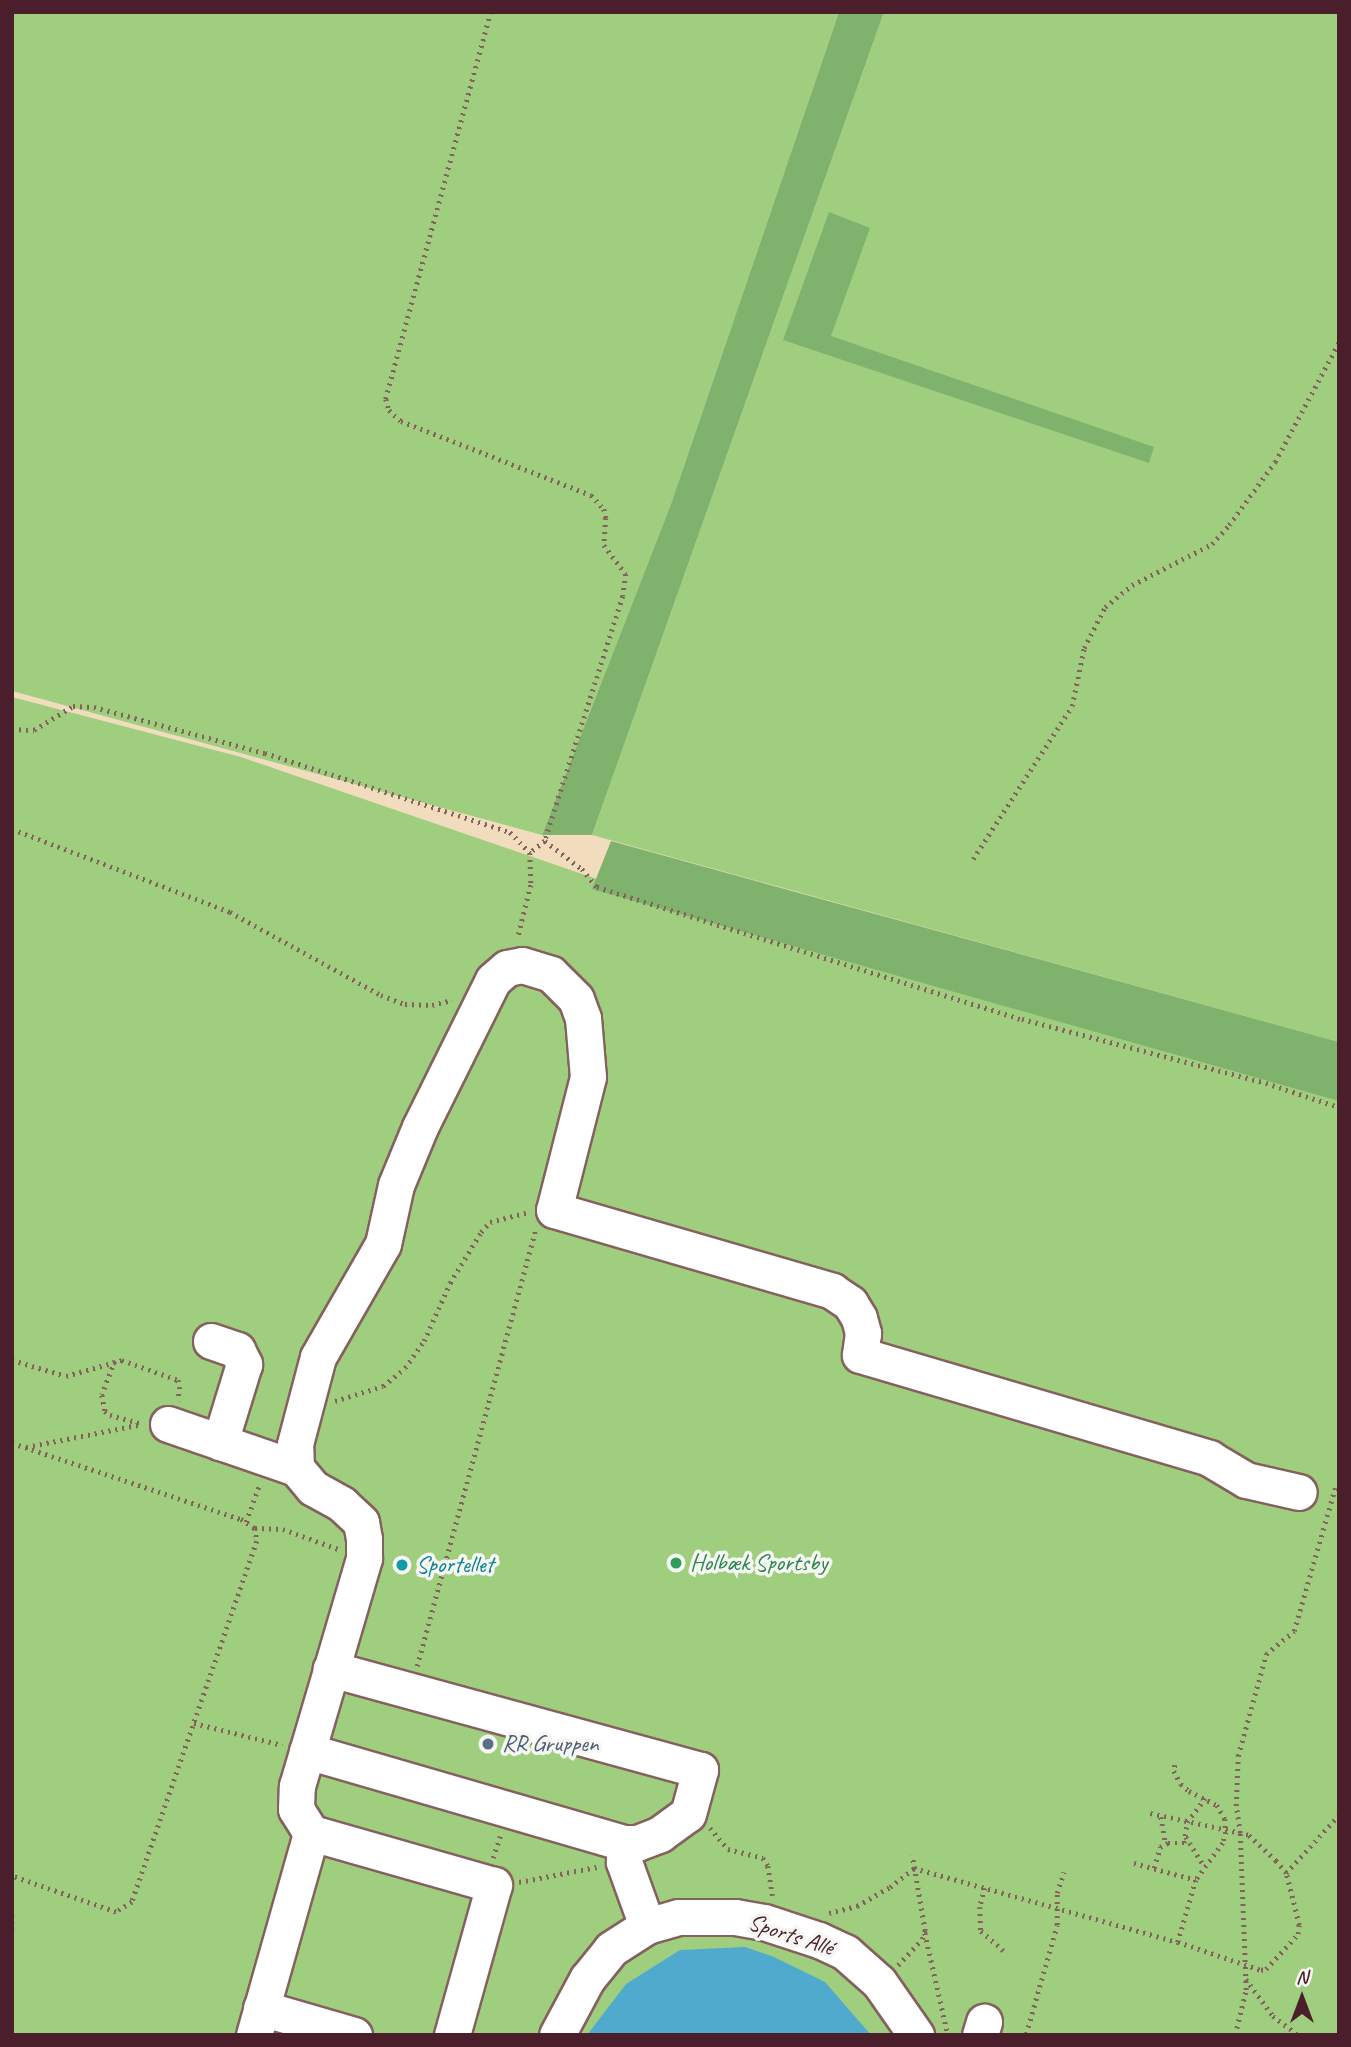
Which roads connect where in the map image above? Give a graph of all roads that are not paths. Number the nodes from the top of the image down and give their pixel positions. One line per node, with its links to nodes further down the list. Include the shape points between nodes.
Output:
1 (211, 1341): 3 (street, via 237,1350 244,1364)
2 (154, 1424): 3 (street)
3 (219, 1442): 4 (street)
4 (282, 1464): 5 (street, via 295,1444 317,1357 383,1244 396,1185 415,1139 508,972 551,974 576,999 583,1018 588,1077 554,1210 832,1291 850,1303 859,1318 863,1333 860,1355 1209,1458 1246,1480); 6 (street, via 361,1522 364,1558)
5 (1299, 1492)
6 (331, 1669): 7 (street); 9 (street, via 700,1770 688,1814)
7 (307, 1751): 8 (street, via 295,1796 296,1809); 9 (street, via 508,1808)
8 (311, 1833): 11 (street); 13 (street, via 490,1883)
9 (624, 1852): 10 (street)
10 (647, 1926): 14 (street, Sports Allé, via 622,1940 598,1964); 15 (street, Sports Allé, via 679,1917 735,1917 818,1940 845,1952 879,1982)
11 (258, 2022): 12 (street)
12 (354, 2035)
13 (452, 2035)
14 (557, 2035)
15 (916, 2035)

